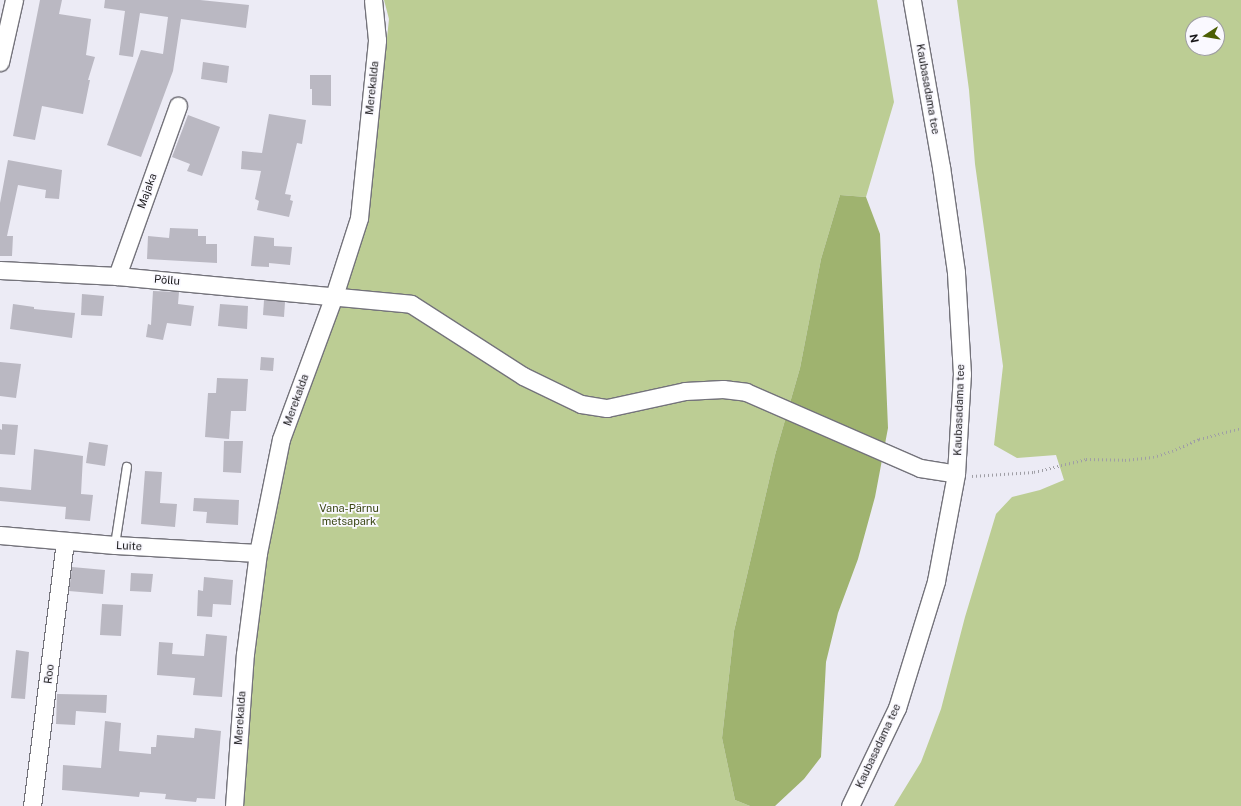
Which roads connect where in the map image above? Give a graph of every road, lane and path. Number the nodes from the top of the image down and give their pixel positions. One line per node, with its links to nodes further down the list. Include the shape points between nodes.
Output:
1 (14, 0): 4 (street)
2 (372, 0): 8 (street, Merekalda, via 377,40 359,218)
3 (912, 0): 11 (street, Kaubasadama tee, via 956,272 962,374)
4 (0, 62)
5 (178, 106): 7 (street, Majaka)
6 (0, 270): 7 (street, Põllu)
7 (117, 276): 8 (street, Põllu)
8 (334, 296): 11 (street, Põllu, via 411,304 523,376 581,404 607,408 685,391 723,389 746,392 920,468); 15 (street, Merekalda, via 281,440)
9 (1241, 428): 11 (path, via 1199,439 1153,456 1125,460 1086,459 1034,472 978,476)
10 (127, 467): 14 (lane)
11 (956, 474): 18 (street, Kaubasadama tee, via 936,581 897,708)
12 (0, 535): 13 (street, Luite)
13 (65, 542): 14 (street, Luite); 16 (street, Roo)
14 (115, 545): 15 (street, Luite)
15 (258, 553): 17 (street, Merekalda, via 245,654)
16 (32, 806)
17 (234, 806)
18 (850, 806)

